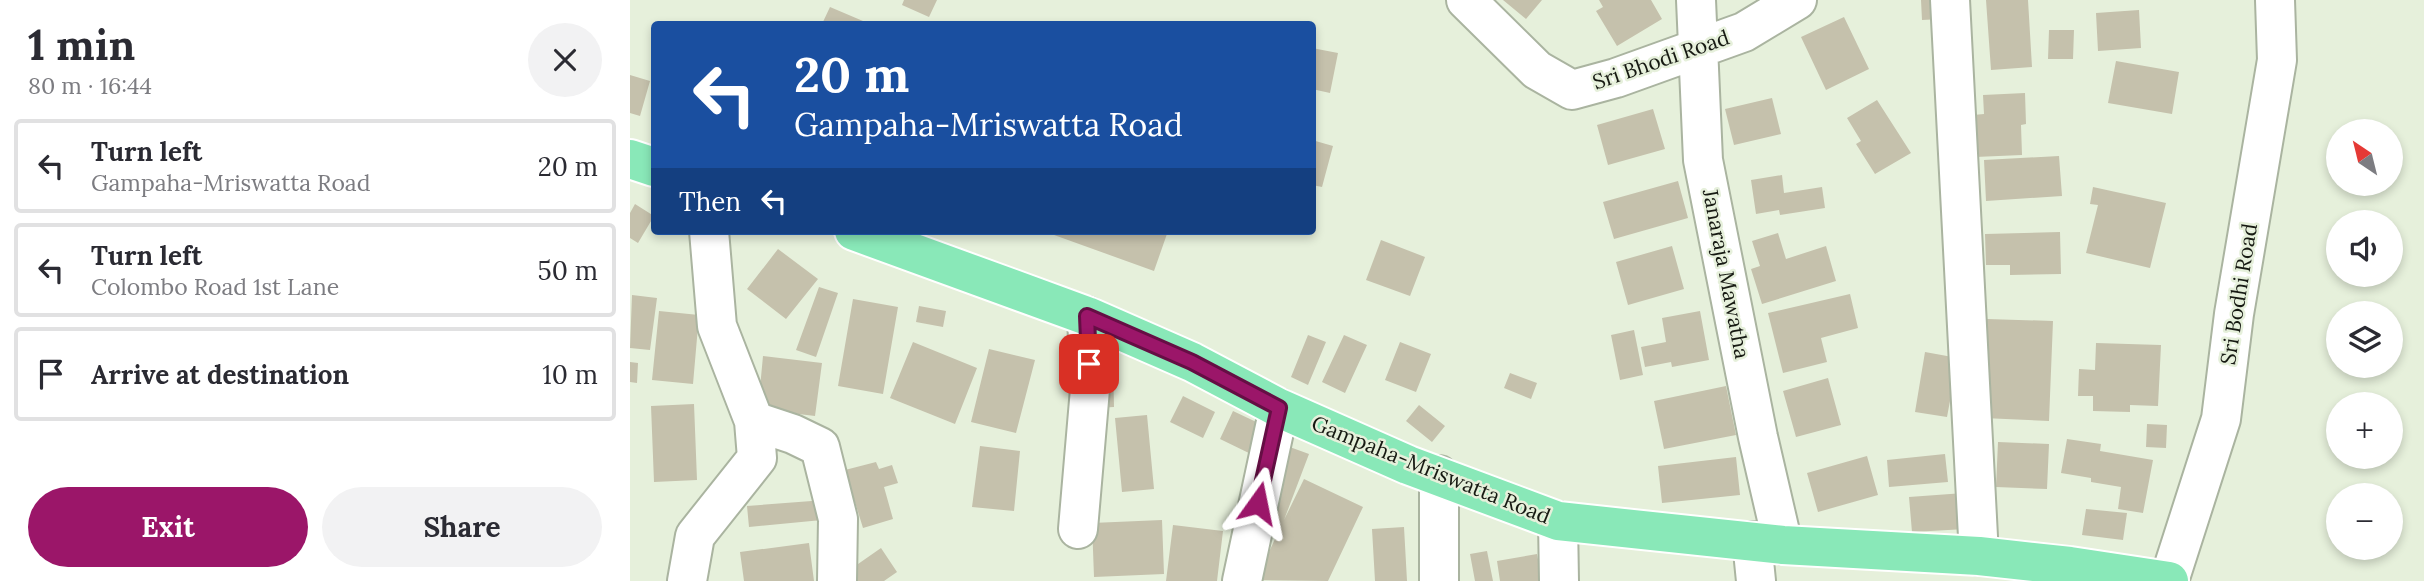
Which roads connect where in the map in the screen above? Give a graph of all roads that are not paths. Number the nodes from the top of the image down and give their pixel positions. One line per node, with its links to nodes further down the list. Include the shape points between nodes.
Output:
1 (1466, 0): 6 (street, Sri Bhodi Road, via 1537,70 1572,90)
2 (1696, 0): 6 (street, Janaraja Mawatha)
3 (1797, 0): 6 (street, Sri Bhodi Road, via 1744,32)
4 (1950, 0): 18 (street)
5 (2275, 0): 26 (street, Sri Bodhi Road, via 2277,60 2221,419)
6 (1697, 48): 17 (street, Janaraja Mawatha, via 1703,160 1758,437)
7 (630, 159): 8 (main road)
8 (651, 166)
9 (709, 235): 13 (street, via 717,326)
10 (865, 235): 11 (main road, Gampaha-Mriswatta Road)
11 (1087, 316): 12 (main road, Gampaha-Mriswatta Road, via 1192,362); 16 (street, via 1090,389)
12 (1279, 408): 14 (main road, Gampaha-Mriswatta Road); 22 (street)
13 (754, 421): 20 (street, via 757,458 695,536); 21 (street, via 820,447 838,519)
14 (1439, 475): 15 (main road, Gampaha-Mriswatta Road); 23 (street)
15 (1558, 521): 17 (main road, Gampaha-Mriswatta Road); 24 (street)
16 (1078, 529)
17 (1768, 543): 18 (main road, Gampaha-Mriswatta Road); 25 (street, Janaraja Mawatha)
18 (1979, 556): 19 (main road, Gampaha-Mriswatta Road)
19 (2069, 573): 26 (main road, Gampaha-Mriswatta Road)
20 (687, 581)
21 (837, 581)
22 (1242, 581)
23 (1439, 581)
24 (1559, 581)
25 (1756, 581)
26 (2169, 581)

